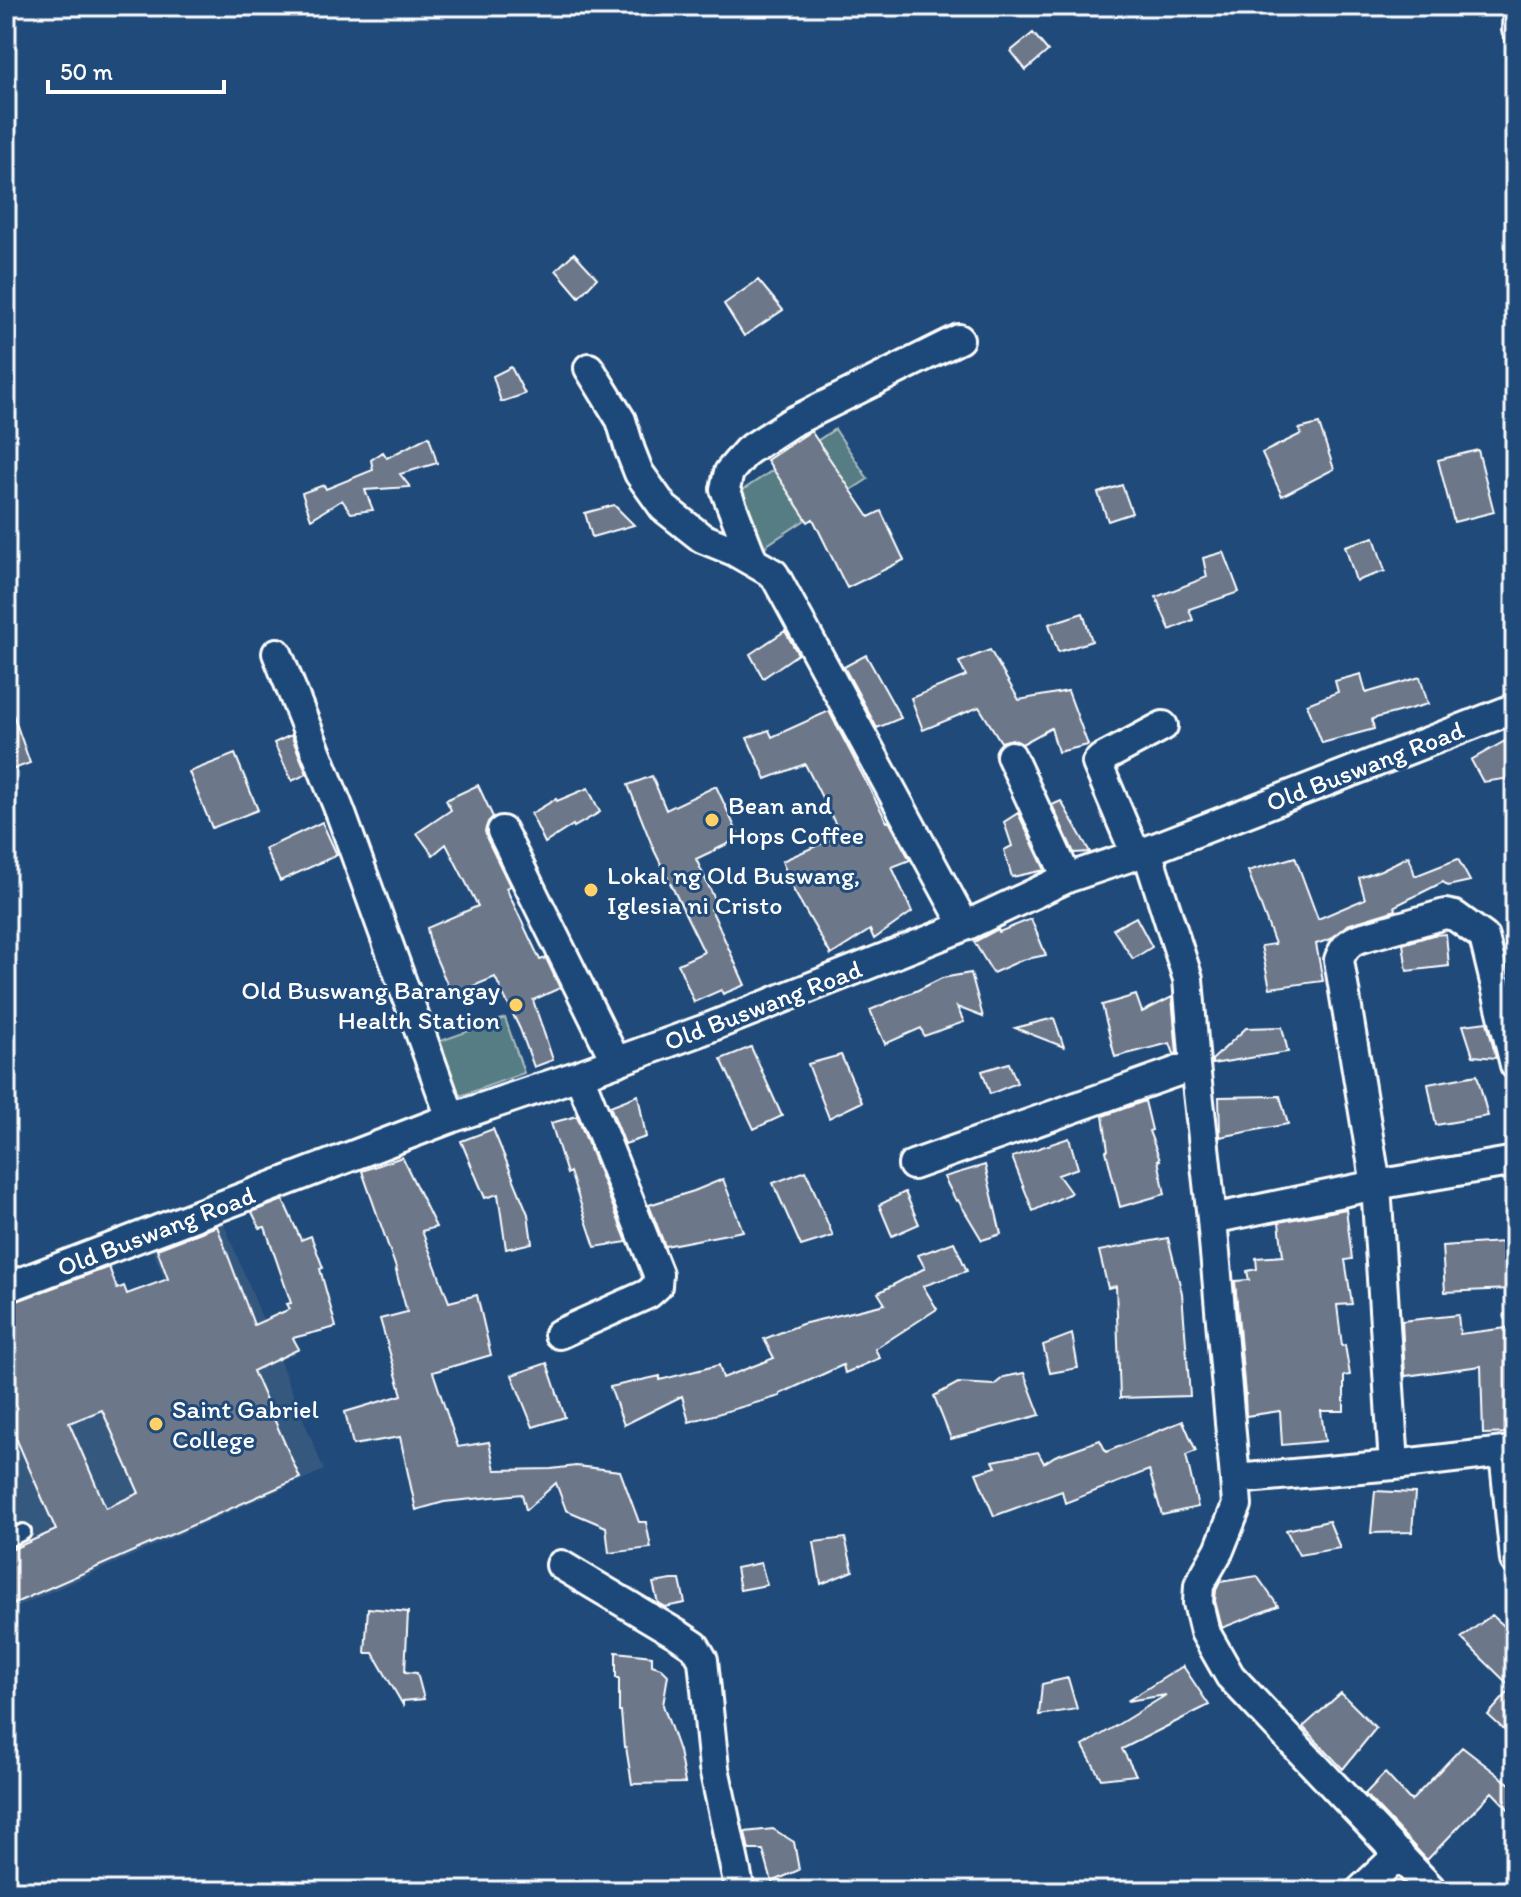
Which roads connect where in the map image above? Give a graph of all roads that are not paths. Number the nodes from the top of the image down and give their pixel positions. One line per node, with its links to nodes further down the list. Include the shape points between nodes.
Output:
1 (1511, 6): 2 (lane)
2 (1515, 42)
3 (959, 339): 5 (street, via 790,423 747,451 729,472 725,489)
4 (589, 368): 5 (street, via 621,420 639,473 664,508 702,538)
5 (753, 561): 13 (street, via 774,574)
6 (277, 653): 18 (street)
7 (1515, 708): 11 (street, Old Buswang Road)
8 (1163, 726): 11 (street, via 1097,763)
9 (1011, 756): 12 (street)
10 (502, 831): 15 (street)
11 (1142, 853): 12 (street, Old Buswang Road); 16 (street, via 1188,979)
12 (1067, 878): 13 (street, Old Buswang Road)
13 (965, 926): 15 (street, Old Buswang Road)
14 (1513, 1052): 21 (street, via 1484,937 1455,916 1445,914 1364,937 1343,949 1339,960)
15 (616, 1062): 17 (street, Old Buswang Road)
16 (1195, 1065): 20 (street); 22 (street)
17 (579, 1075): 18 (street, Old Buswang Road); 24 (street, via 658,1274 657,1286 648,1294)
18 (451, 1118): 23 (street, Old Buswang Road)
19 (1515, 1161): 21 (street)
20 (913, 1165)
21 (1376, 1185): 22 (street); 26 (street)
22 (1212, 1219): 27 (street)
23 (6, 1288)
24 (559, 1334)
25 (1509, 1452): 26 (street); 30 (street)
26 (1394, 1465): 27 (street)
27 (1235, 1479): 32 (street, via 1237,1505 1199,1585 1205,1632 1230,1676)
28 (23, 1532): 29 (lane)
29 (6, 1540)
30 (1515, 1560)
31 (561, 1565): 33 (street, via 695,1646 703,1660 714,1768)
32 (1399, 1854): 34 (street); 35 (street)
33 (740, 1891)
34 (1360, 1891)
35 (1433, 1891)

